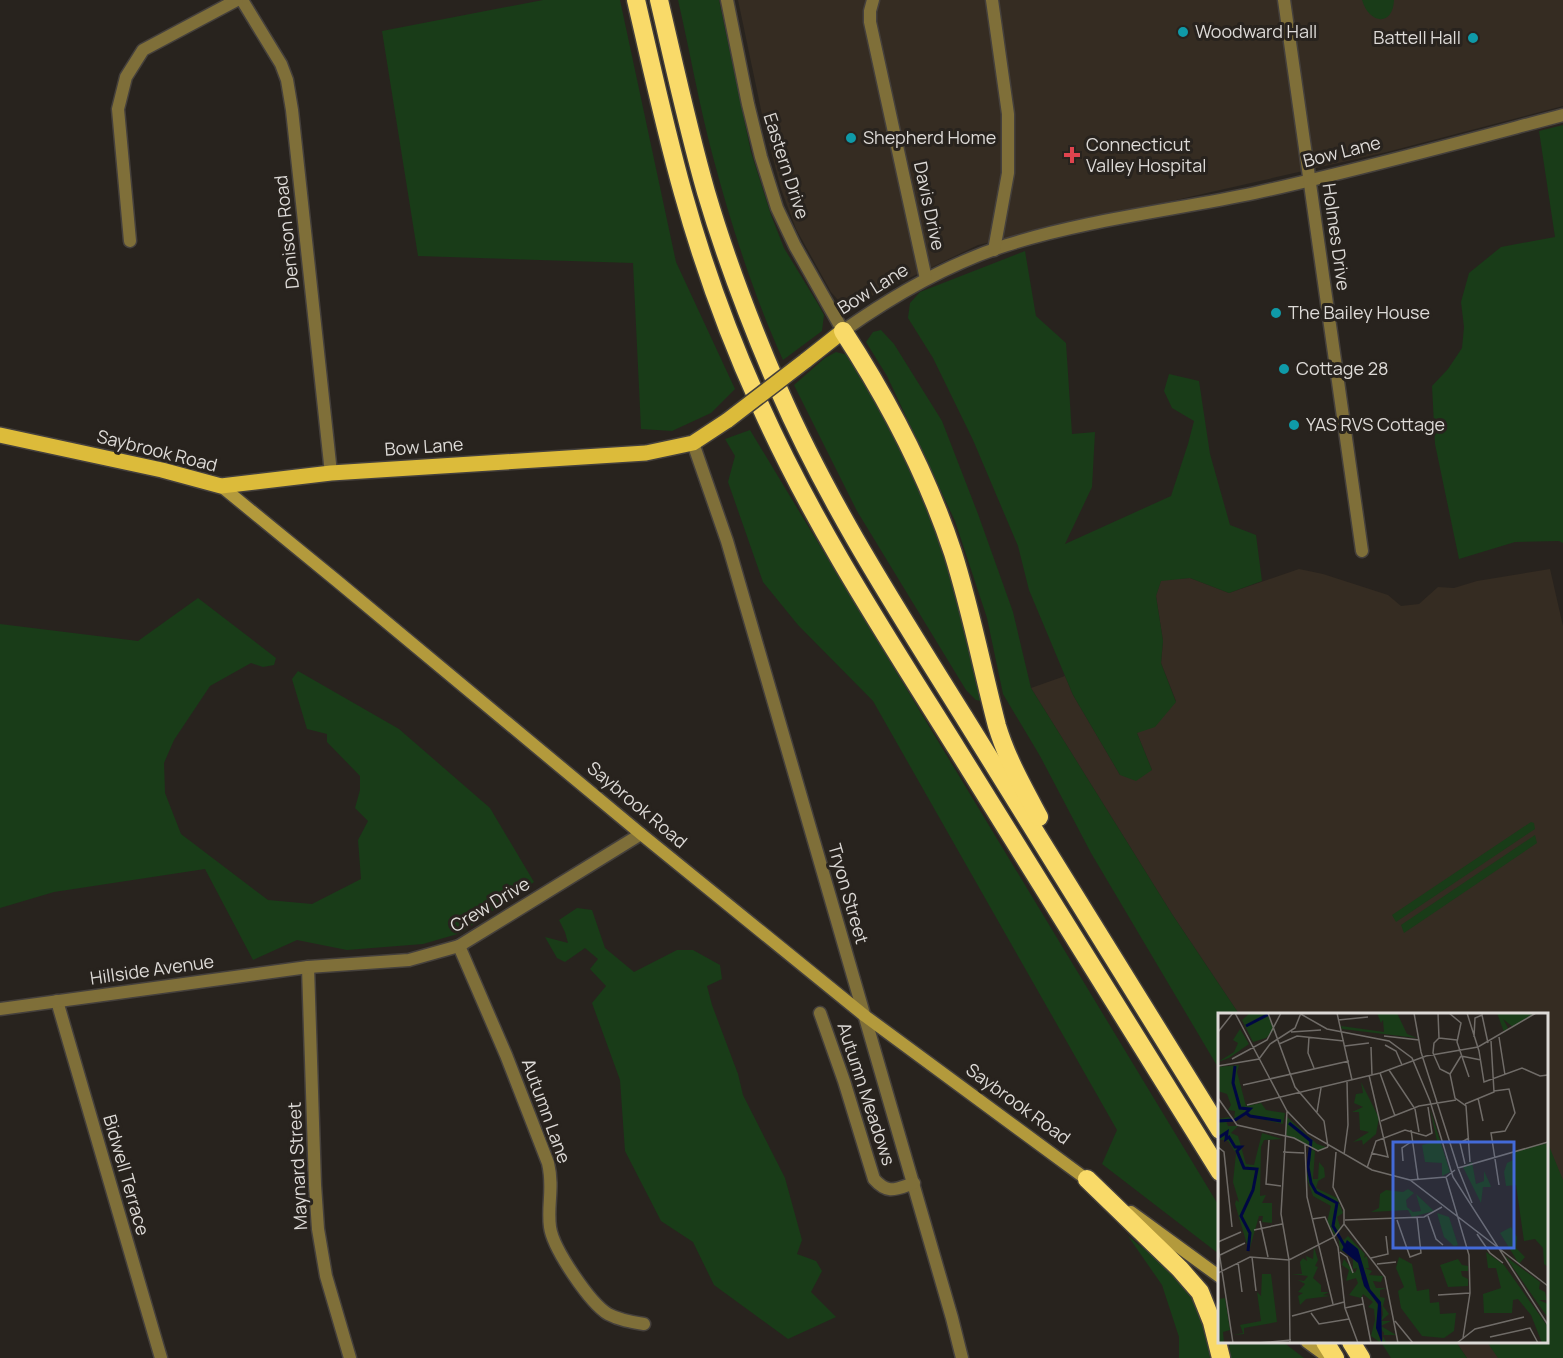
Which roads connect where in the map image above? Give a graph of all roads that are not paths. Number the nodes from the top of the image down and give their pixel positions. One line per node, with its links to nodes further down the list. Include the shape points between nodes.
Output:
1 (240, 0): 10 (street, via 143,50 126,77 118,109); 16 (street, Denison Road, via 276,55 287,80)
2 (636, 0): 28 (highway, via 669,143 700,250 737,352 781,450 862,597)
3 (659, 0): 22 (highway, via 722,242 759,344 803,442 882,584)
4 (728, 0): 13 (street, Eastern Drive, via 748,104 777,208)
5 (873, 0): 12 (street, Davis Drive, via 870,22)
6 (992, 0): 11 (street, via 1008,114 1008,172)
7 (1284, 0): 9 (street, Holmes Drive)
8 (1563, 115): 9 (street, Bow Lane)
9 (1310, 181): 11 (street, Bow Lane, via 1056,232); 18 (street, Holmes Drive)
10 (130, 241)
11 (994, 250): 12 (street, Bow Lane)
12 (926, 279): 13 (street, Bow Lane)
13 (843, 331): 15 (main road, Bow Lane, bridge); 22 (highway, via 904,436 942,524 969,608 1003,746)
14 (0, 435): 17 (main road, Saybrook Road)
15 (693, 443): 16 (main road, Bow Lane, via 646,453); 26 (street, Tryon Street, via 727,541)
16 (331, 473): 17 (main road, Bow Lane)
17 (221, 486): 19 (main road, Saybrook Road)
18 (1362, 551)
19 (641, 834): 20 (street, Crew Drive); 26 (main road, Saybrook Road)
20 (459, 946): 21 (street, Crew Drive, via 409,960); 32 (street, Autumn Lane, via 548,1163 554,1244 597,1306 618,1319)
21 (308, 968): 23 (street, Hillside Avenue); 37 (street, Maynard Street, via 318,1229 326,1276)
22 (1120, 970): 27 (highway)
23 (57, 1001): 24 (street, Hillside Avenue); 36 (street, Bidwell Terrace)
24 (0, 1009)
25 (820, 1013): 30 (street, Autumn Meadows, via 874,1179 888,1190)
26 (865, 1016): 29 (main road, Saybrook Road); 30 (street, Tryon Street)
27 (1218, 1127)
28 (1218, 1169)
29 (1087, 1179): 31 (main road, Saybrook Road); 39 (highway, via 1200,1293)
30 (914, 1184): 38 (street, Tryon Street)
31 (1218, 1276)
32 (644, 1324)
33 (1310, 1343): 40 (main road)
34 (1326, 1343): 41 (highway)
35 (1352, 1343): 42 (highway)
36 (161, 1358)
37 (350, 1358)
38 (962, 1358)
39 (1221, 1358)
40 (1329, 1358)
41 (1335, 1358)
42 (1361, 1358)

